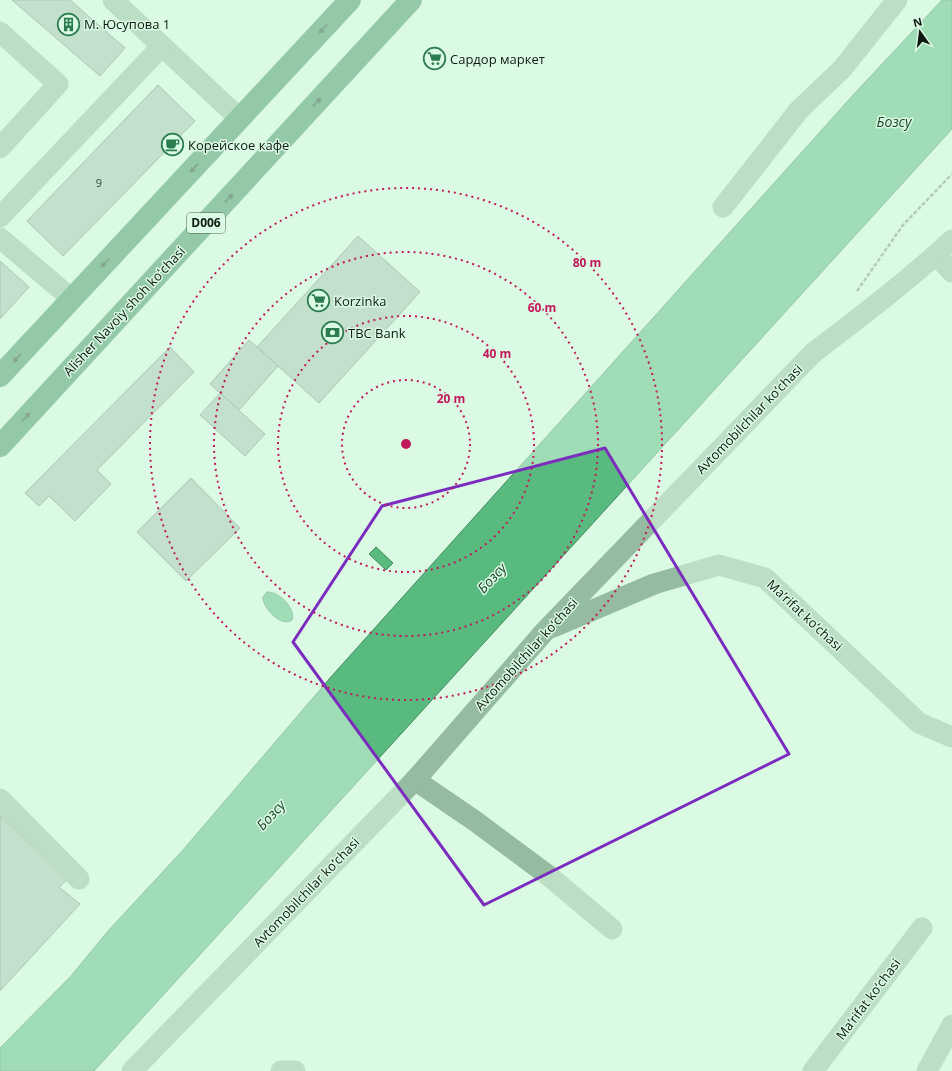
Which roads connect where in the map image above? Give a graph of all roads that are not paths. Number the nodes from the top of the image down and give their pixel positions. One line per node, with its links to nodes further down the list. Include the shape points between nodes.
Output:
1 (113, 0): 6 (street)
2 (350, 0): 7 (main road, one-way to 7)
3 (411, 0): 17 (main road, Alisher Navoiy shoh koʻchasi / D006, one-way to 3)
4 (897, 0): 9 (street, via 842,69 799,110)
5 (0, 32): 8 (street, via 58,84)
6 (162, 46): 7 (street); 10 (street)
7 (240, 119): 15 (main road, one-way to 15)
8 (0, 148)
9 (722, 207)
10 (0, 217)
11 (0, 238): 15 (street)
12 (952, 240): 13 (street, Avtomobilchilar ko‘chasi)
13 (936, 255): 14 (street); 18 (street, Avtomobilchilar ko‘chasi, via 813,353)
14 (952, 272)
15 (72, 299): 16 (main road, one-way to 16)
16 (0, 376)
17 (0, 446)
18 (545, 631): 19 (street, Maʼrifat ko‘chasi, via 654,584 719,565 765,578 919,723); 20 (street, Avtomobilchilar ko‘chasi)
19 (952, 737)
20 (414, 780): 24 (street, via 549,876); 26 (street, Avtomobilchilar ko‘chasi)
21 (0, 799): 22 (street)
22 (79, 879)
23 (922, 928): 29 (street, Maʼrifat ko‘chasi)
24 (612, 929)
25 (952, 1025): 30 (street)
26 (132, 1071)
27 (281, 1071): 28 (street)
28 (296, 1071)
29 (813, 1071)
30 (927, 1071)

